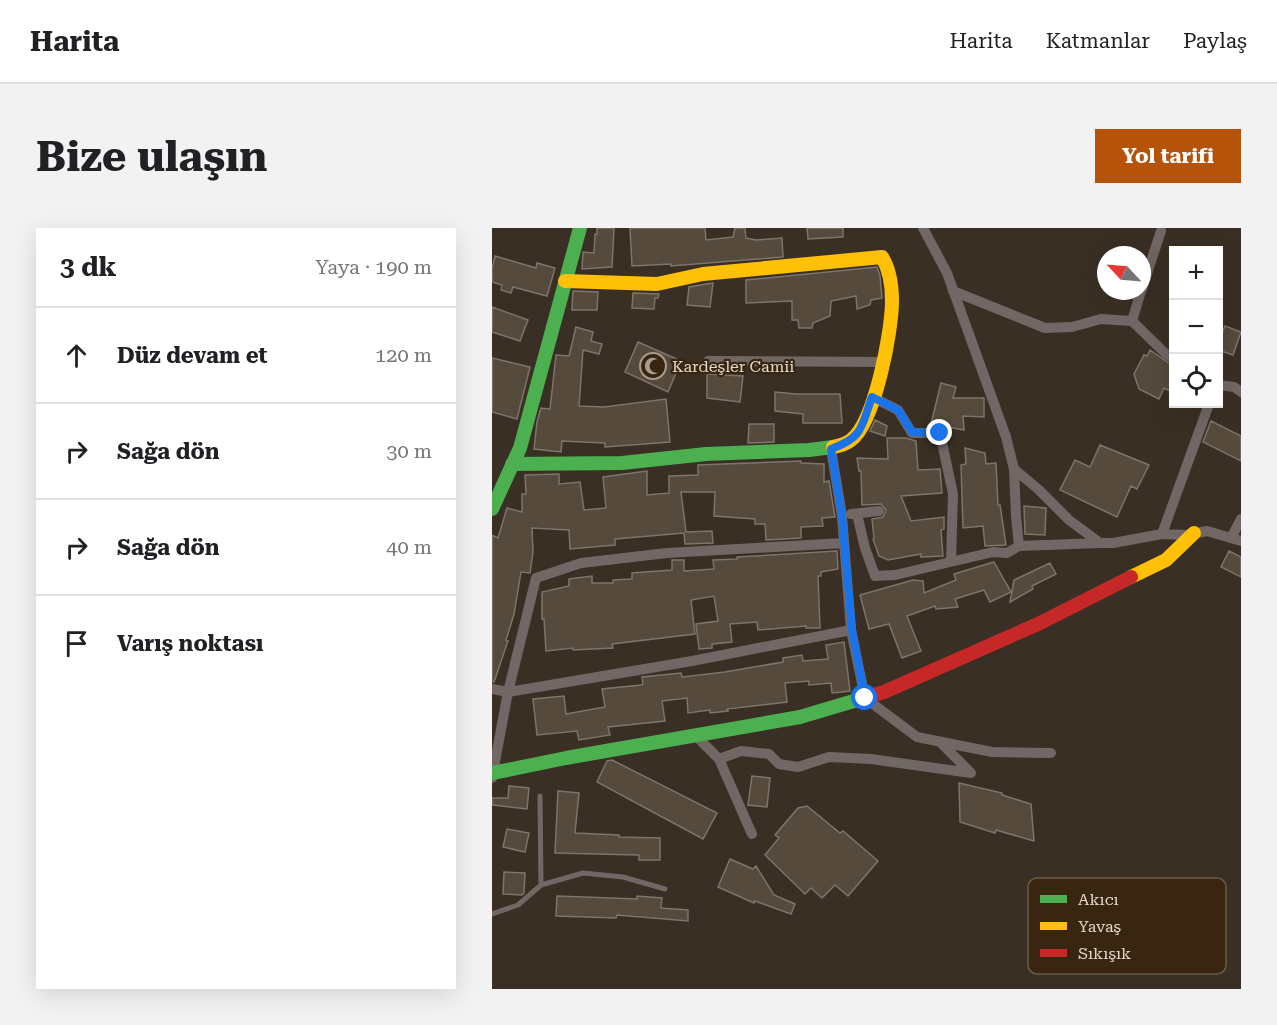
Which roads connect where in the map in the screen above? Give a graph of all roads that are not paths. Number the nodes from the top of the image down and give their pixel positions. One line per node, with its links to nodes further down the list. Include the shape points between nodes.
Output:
1 (580, 228): 5 (street)
2 (923, 228): 6 (street)
3 (1161, 231): 4 (street)
4 (1151, 262)
5 (565, 281): 11 (street, via 657,284 703,274 882,257 887,262 894,300); 17 (street, via 520,448)
6 (953, 291): 8 (street, via 1045,328 1072,327 1101,319); 18 (street)
7 (1139, 300): 8 (street)
8 (1132, 321): 9 (street)
9 (1169, 356)
10 (708, 361): 11 (street)
11 (883, 362): 14 (street)
12 (1223, 386): 13 (street)
13 (1241, 392)
14 (872, 397): 16 (street, via 860,430 849,442); 30 (street, via 898,410 912,432 940,433 953,494)
15 (1208, 408): 25 (street)
16 (831, 449): 17 (street, via 721,452 608,464); 22 (street)
17 (512, 464): 19 (street)
18 (1014, 469): 28 (street); 29 (street)
19 (492, 509)
20 (879, 510): 21 (street)
21 (857, 514): 22 (street); 30 (street, via 875,576)
22 (842, 516): 27 (street)
23 (1241, 519): 26 (street)
24 (1194, 533): 25 (street); 26 (street, via 1207,531); 34 (street, via 1166,560 1038,624)
25 (1162, 534): 28 (street)
26 (1236, 539)
27 (844, 543): 31 (street); 33 (street, via 581,563 536,578)
28 (1100, 543): 29 (street)
29 (1019, 546): 30 (street, via 1007,553)
30 (951, 561)
31 (852, 630): 33 (street); 34 (street)
32 (492, 689): 33 (street)
33 (508, 692): 39 (street)
34 (865, 698): 35 (street, via 800,717); 36 (street, via 917,737)
35 (695, 735): 38 (street); 39 (street)
36 (939, 741): 37 (street, via 992,752); 38 (street, via 971,773 829,757 798,767 779,764 769,754 741,751)
37 (1051, 753)
38 (719, 759): 41 (street)
39 (493, 776)
40 (540, 796): 42 (lane)
41 (752, 834)
42 (540, 885): 43 (lane, via 583,873 623,877); 44 (lane, via 518,905)
43 (664, 889)
44 (492, 914)

